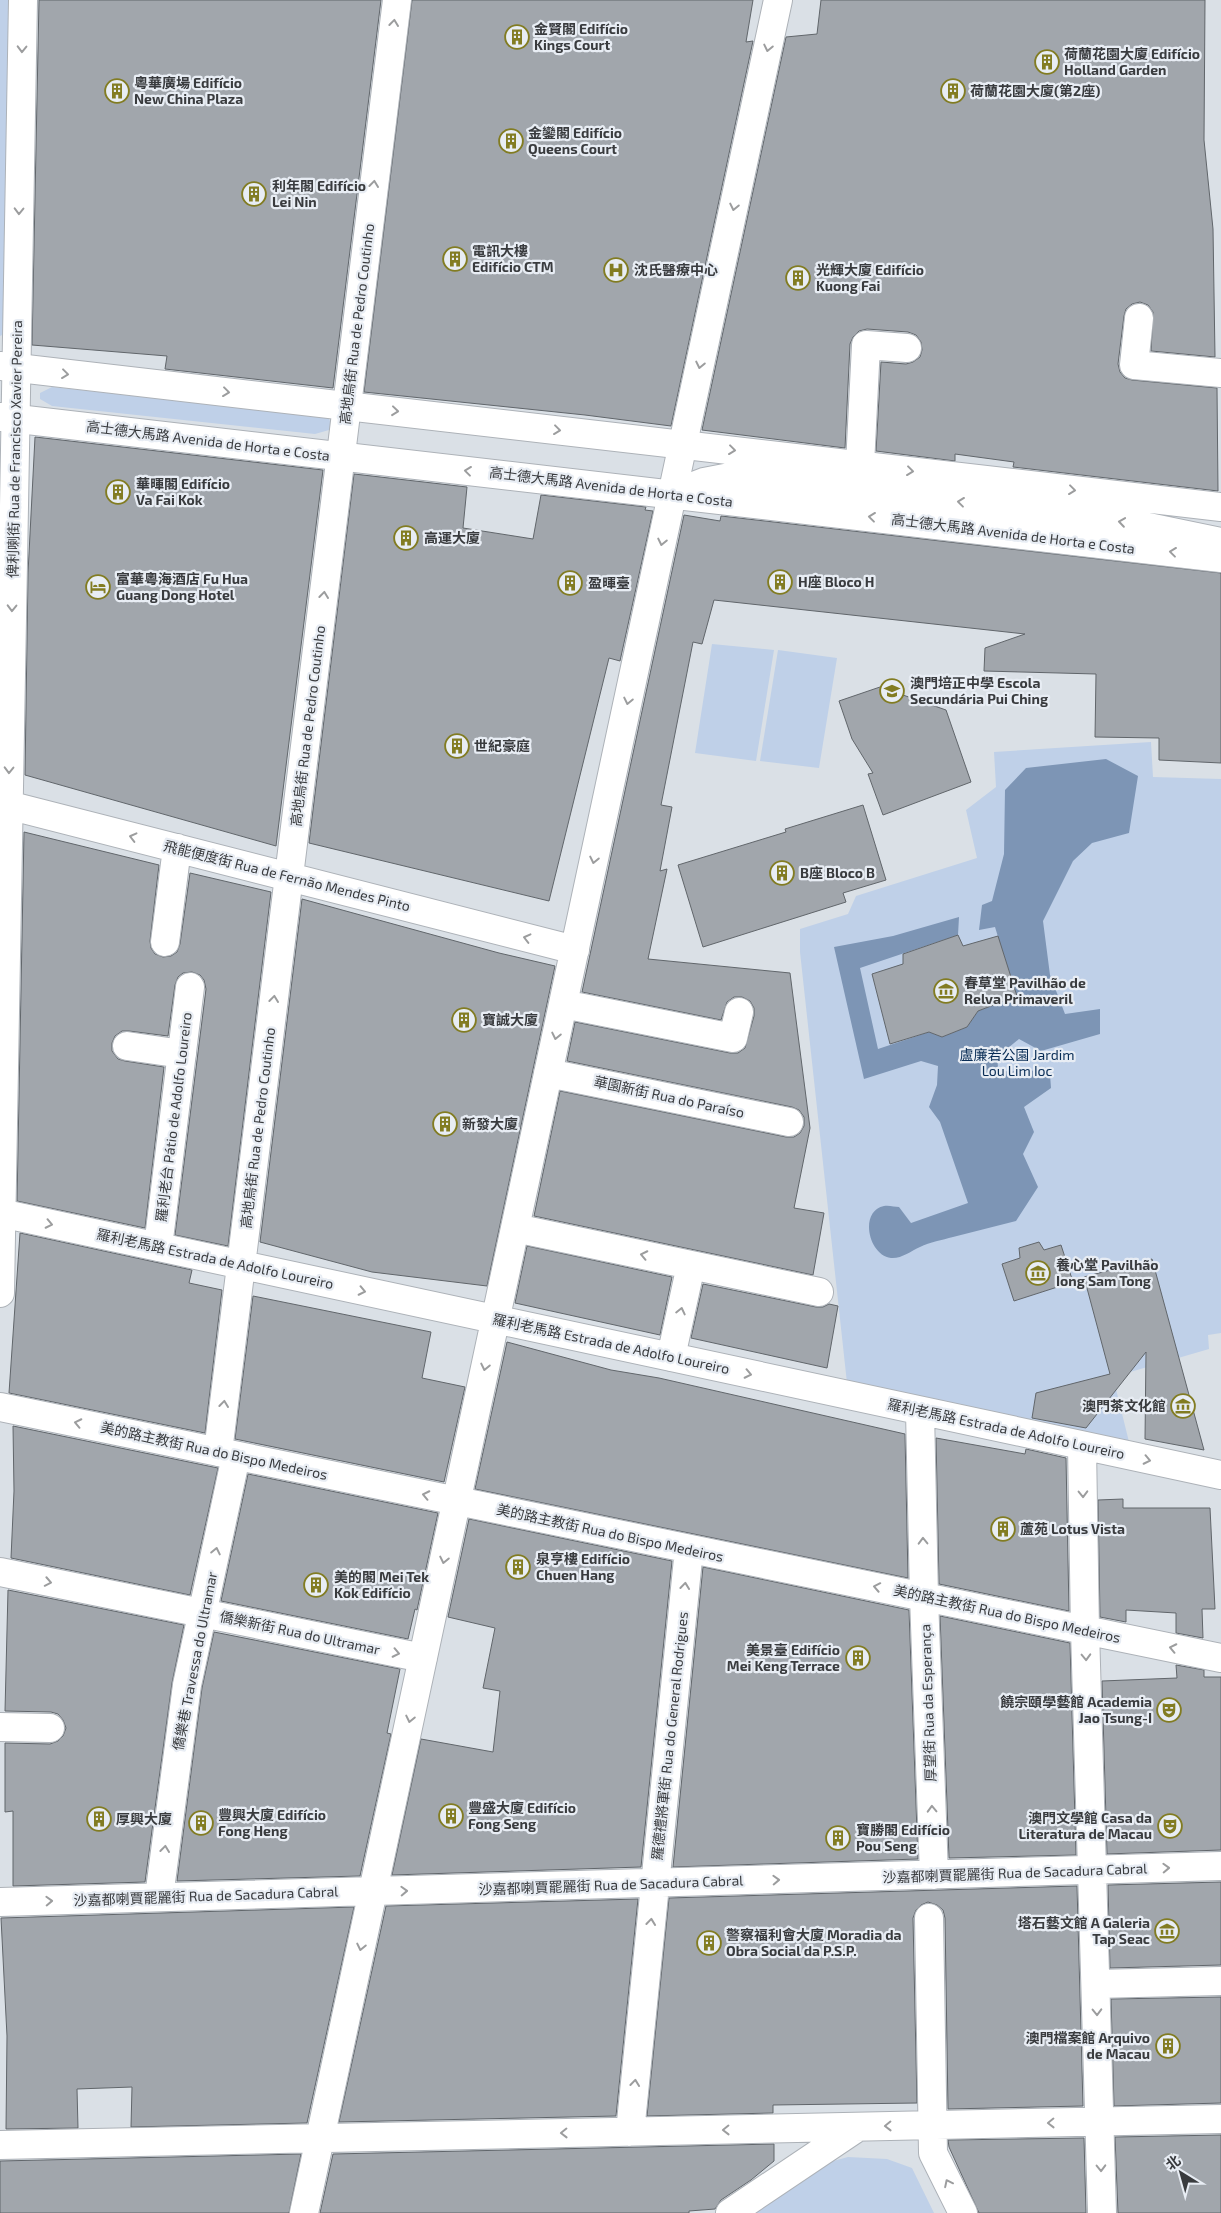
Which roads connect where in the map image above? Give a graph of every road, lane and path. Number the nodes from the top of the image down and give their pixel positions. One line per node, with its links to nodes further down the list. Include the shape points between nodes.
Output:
1 (23, 0): 6 (street, 俾利喇街 Rua de Francisco Xavier Pereira, one-way to 6)
2 (397, 0): 8 (street, 高地烏街 Rua de Pedro Coutinho, one-way to 2)
3 (778, 0): 10 (street, one-way to 10)
4 (1140, 318): 7 (street, via 1134,365)
5 (907, 348): 12 (street, via 866,345)
6 (8, 367): 8 (street, one-way to 8); 9 (street, 俾利喇街 Rua de Francisco Xavier Pereira)
7 (1221, 373)
8 (347, 406): 10 (street, one-way to 10); 11 (street, 高地烏街 Rua de Pedro Coutinho)
9 (8, 418): 11 (street, 高士德大馬路 Avenida de Horta e Costa); 17 (street, 俾利喇街 Rua de Francisco Xavier Pereira, one-way to 17)
10 (683, 444): 12 (street, one-way to 12); 13 (street)
11 (341, 456): 13 (street, 高士德大馬路 Avenida de Horta e Costa, one-way to 11); 19 (street, 高地烏街 Rua de Pedro Coutinho, one-way to 11)
12 (860, 465): 14 (street, one-way to 14)
13 (672, 495): 15 (street, one-way to 13, via 1124,522 735,476 704,482); 16 (street, 高士德大馬路 Avenida de Horta e Costa, one-way to 13); 21 (street, one-way to 21)
14 (1221, 507)
15 (1221, 542)
16 (1221, 558)
17 (4, 804): 18 (street, 飛能便度街 Rua de Fernão Mendes Pinto, one-way to 17); 29 (street, 俾利喇街 Rua de Francisco Xavier Pereira)
18 (177, 848): 19 (street, 飛能便度街 Rua de Fernão Mendes Pinto); 20 (street)
19 (289, 877): 21 (street, 飛能便度街 Rua de Fernão Mendes Pinto, one-way to 19); 33 (street, 高地烏街 Rua de Pedro Coutinho, one-way to 19)
20 (165, 942)
21 (575, 950): 23 (street)
22 (190, 987): 26 (street, 羅利老台 Pátio de Adolfo Loureiro)
23 (563, 1004): 24 (street, via 733,1038); 27 (street, one-way to 27)
24 (739, 1012)
25 (127, 1046): 26 (street)
26 (182, 1054): 31 (street, 羅利老台 Pátio de Adolfo Loureiro)
27 (548, 1073): 28 (street, 華園新街 Rua do Paraíso); 30 (street)
28 (789, 1122)
29 (1, 1214): 31 (street, 羅利老馬路 Estrada de Adolfo Loureiro, one-way to 31); 32 (street, 俾利喇街 Rua de Francisco Xavier Pereira)
30 (515, 1228): 34 (street, one-way to 30); 37 (street)
31 (158, 1247): 33 (street, 羅利老馬路 Estrada de Adolfo Loureiro)
32 (0, 1258): 36 (street, 俾利喇街 Rua de Francisco Xavier Pereira)
33 (241, 1265): 37 (street, 羅利老馬路 Estrada de Adolfo Loureiro, one-way to 37); 42 (street, 高地烏街 Rua de Pedro Coutinho, one-way to 33)
34 (691, 1265): 35 (street); 38 (street, one-way to 34)
35 (820, 1292)
36 (0, 1293)
37 (495, 1320): 38 (street, 羅利老馬路 Estrada de Adolfo Loureiro); 44 (street, one-way to 44)
38 (671, 1357): 40 (street, 羅利老馬路 Estrada de Adolfo Loureiro, one-way to 40)
39 (0, 1407): 42 (street, 美的路主教街 Rua do Bispo Medeiros, one-way to 39)
40 (920, 1410): 41 (street, 羅利老馬路 Estrada de Adolfo Loureiro); 47 (street, 厚望街 Rua da Esperança, one-way to 40)
41 (1082, 1446): 43 (street, 羅利老馬路 Estrada de Adolfo Loureiro, one-way to 43); 49 (street, one-way to 49)
42 (227, 1454): 44 (street, 美的路主教街 Rua do Bispo Medeiros, one-way to 42); 48 (street, 僑樂巷 Travessa do Ultramar, one-way to 42)
43 (1221, 1475)
44 (457, 1501): 45 (street, 美的路主教街 Rua do Bispo Medeiros); 50 (street, one-way to 50)
45 (689, 1549): 47 (street, 美的路主教街 Rua do Bispo Medeiros, one-way to 45); 57 (street, 羅德禮將軍街 Rua do General Rodrigues, one-way to 45)
46 (0, 1572): 48 (street, 僑樂新街 Rua do Ultramar, one-way to 48)
47 (924, 1596): 49 (street, 美的路主教街 Rua do Bispo Medeiros); 56 (street, 厚望街 Rua da Esperança, one-way to 47)
48 (203, 1613): 50 (street, 僑樂新街 Rua do Ultramar, one-way to 50); 59 (street, 僑樂巷 Travessa do Ultramar, one-way to 48, via 187,1685)
49 (1085, 1630): 51 (street, 美的路主教街 Rua do Bispo Medeiros, one-way to 49); 55 (street, one-way to 55)
50 (423, 1658): 58 (street, one-way to 58)
51 (1221, 1658)
52 (0, 1727): 53 (street)
53 (50, 1728)
54 (1221, 1866): 55 (street, 沙嘉都喇賈罷麗街 Rua de Sacadura Cabral, one-way to 54)
55 (1093, 1870): 56 (street, 沙嘉都喇賈罷麗街 Rua de Sacadura Cabral); 63 (street)
56 (934, 1875): 57 (street, 沙嘉都喇賈罷麗街 Rua de Sacadura Cabral, one-way to 56)
57 (655, 1883): 58 (street, 沙嘉都喇賈罷麗街 Rua de Sacadura Cabral, one-way to 57); 68 (street, 羅德禮將軍街 Rua do General Rodrigues, one-way to 57)
58 (373, 1892): 59 (street, 沙嘉都喇賈罷麗街 Rua de Sacadura Cabral); 69 (street, one-way to 69)
59 (159, 1897): 60 (street, 沙嘉都喇賈罷麗街 Rua de Sacadura Cabral, one-way to 59)
60 (0, 1902)
61 (929, 1918): 66 (street)
62 (1221, 1981): 63 (street)
63 (1096, 1984): 65 (street, one-way to 65)
64 (1221, 2119): 65 (street)
65 (1100, 2122): 66 (street, one-way to 66); 74 (street, one-way to 74)
66 (932, 2126): 67 (street, one-way to 67); 73 (street, one-way to 66, via 933,2153)
67 (858, 2127): 68 (street, one-way to 68); 72 (street)
68 (630, 2132): 69 (street, one-way to 69)
69 (320, 2138): 70 (street); 71 (street)
70 (0, 2145)
71 (304, 2213)
72 (730, 2213)
73 (963, 2213)
74 (1102, 2213)

